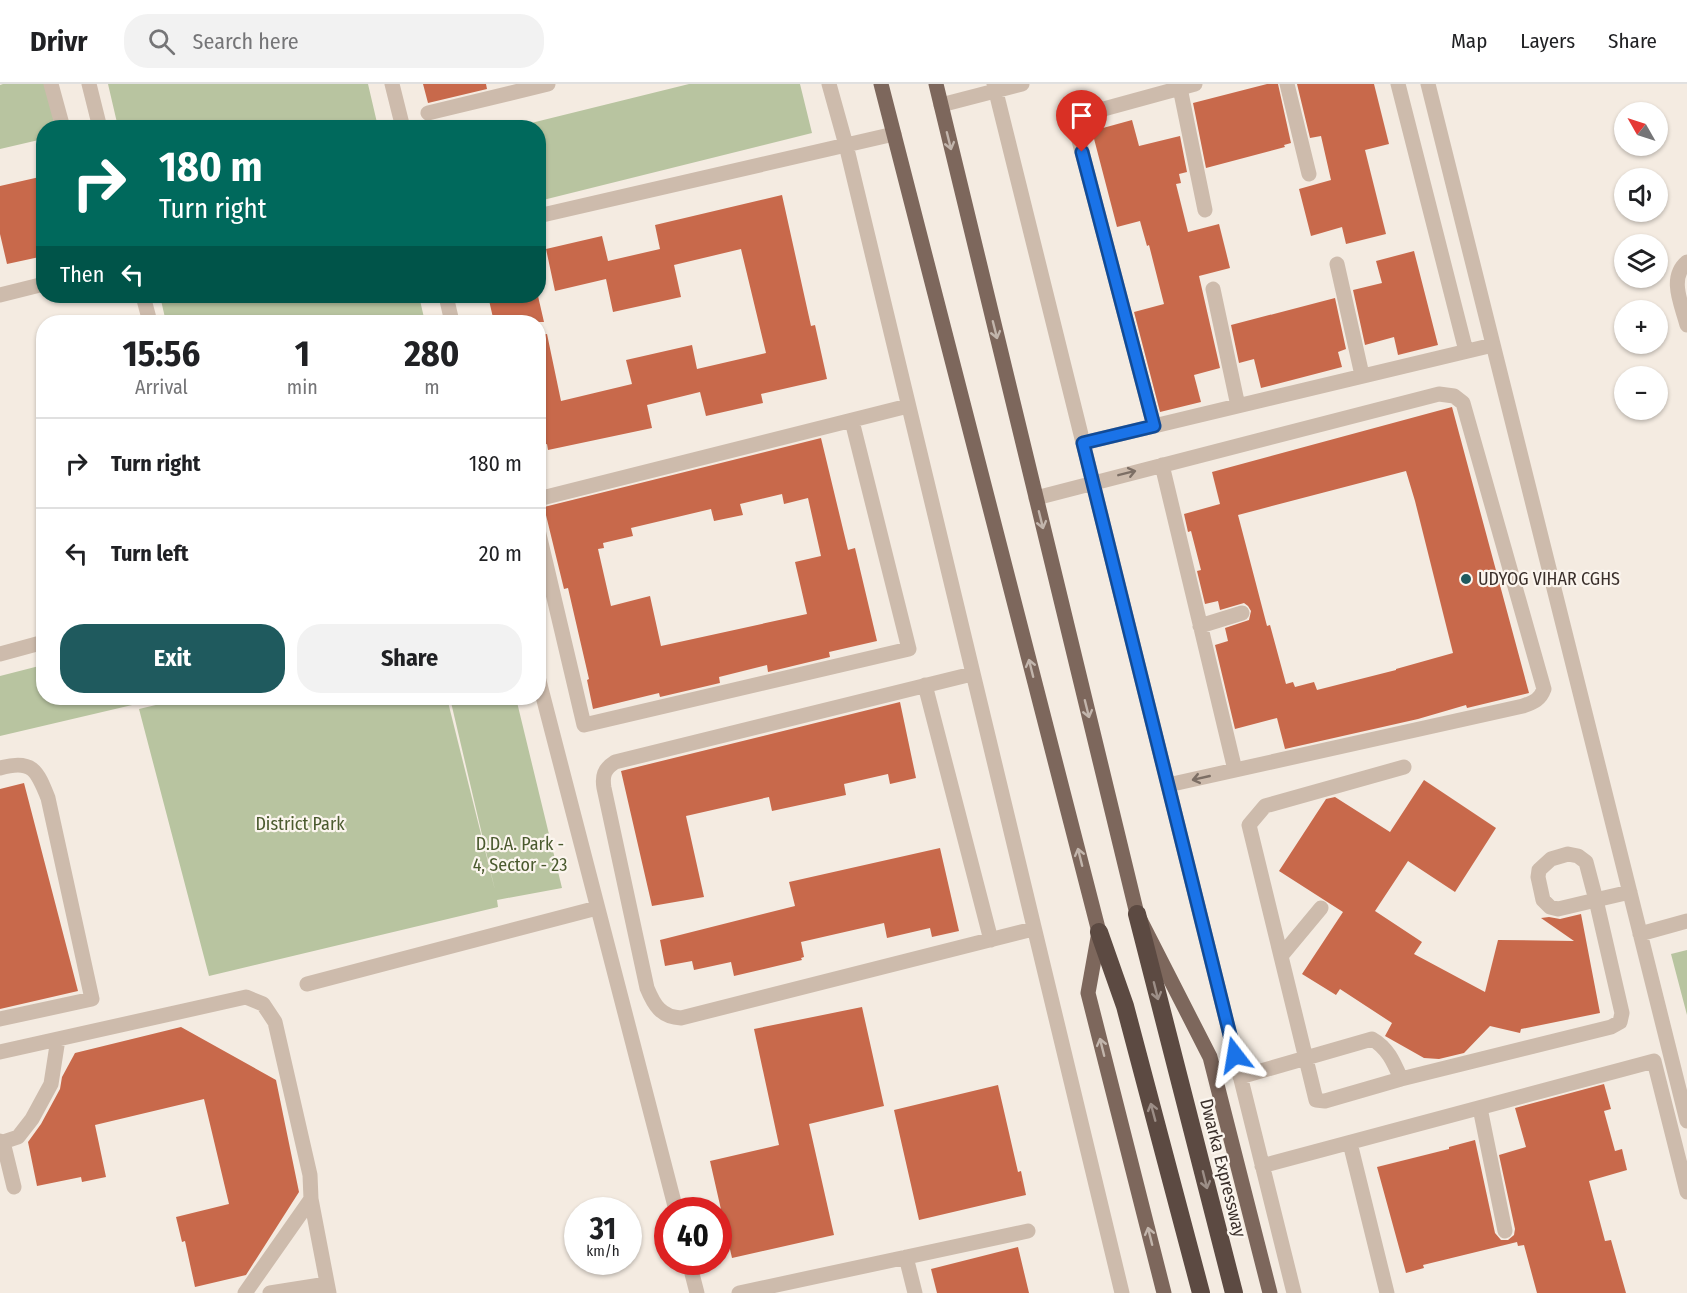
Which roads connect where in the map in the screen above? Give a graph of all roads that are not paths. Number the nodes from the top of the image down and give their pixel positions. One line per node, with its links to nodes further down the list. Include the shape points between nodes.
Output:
1 (51, 84): 16 (street)
2 (89, 84): 17 (street)
3 (392, 84): 18 (street)
4 (548, 84): 15 (street)
5 (829, 84): 20 (street)
6 (881, 84): 19 (main road)
7 (936, 84): 14 (main road)
8 (1022, 84): 13 (street)
9 (1287, 84): 21 (street)
10 (1398, 84): 31 (street)
11 (1428, 84): 30 (street)
12 (1188, 86): 22 (street); 36 (street, via 1089,113 1076,129)
13 (995, 87): 14 (street); 37 (street)
14 (941, 105): 41 (main road, one-way to 41)
15 (429, 113)
16 (61, 120)
17 (98, 120)
18 (401, 120)
19 (894, 134): 20 (street); 60 (main road, one-way to 19)
20 (846, 145): 23 (street); 33 (street)
21 (1309, 174)
22 (1205, 210)
23 (546, 214)
24 (1687, 262): 29 (street, via 1676,280)
25 (1337, 264): 32 (street)
26 (36, 286): 28 (street)
27 (1213, 290): 34 (street)
28 (0, 295)
29 (1687, 325)
30 (1493, 345): 31 (street); 54 (street)
31 (1466, 351): 32 (street)
32 (1362, 375): 34 (street)
33 (908, 406): 35 (street); 47 (street)
34 (1238, 406): 36 (street)
35 (852, 421): 40 (street); 42 (street, via 909,649 584,725)
36 (1154, 426): 37 (street)
37 (1083, 443): 39 (street)
38 (1162, 465): 39 (street, one-way to 38); 44 (street); 52 (street, via 1439,394 1454,396 1462,402 1544,689 1541,697 1523,706)
39 (1092, 483): 41 (street); 53 (street)
40 (546, 497)
41 (1036, 498): 57 (main road, one-way to 57)
42 (546, 564)
43 (1242, 613): 44 (street)
44 (1200, 626): 52 (street)
45 (36, 644): 46 (street)
46 (0, 654)
47 (972, 674): 48 (street); 59 (street)
48 (925, 685): 62 (street); 62 (street, via 608,766 602,776 604,788 647,988 658,1010 670,1018 681,1018)
49 (545, 705): 55 (street)
50 (1404, 767): 63 (street, via 1265,806 1250,825)
51 (0, 768): 65 (street, via 17,763 31,768 48,798 92,999)
52 (1235, 770): 53 (street, one-way to 53)
53 (1168, 785): 69 (street)
54 (1630, 892): 61 (street); 70 (street, via 1596,900 1622,1014 1620,1023)
55 (597, 908): 64 (street); 78 (street)
56 (1321, 908): 63 (street)
57 (1137, 914): 93 (highway, Dwarka Expressway, one-way to 93); 94 (main road, via 1210,1057)
58 (1687, 921): 61 (street)
59 (1033, 929): 62 (street); 90 (street)
60 (1100, 932): 91 (main road, one-way to 60, via 1088,993); 92 (highway, one-way to 60, via 1125,1006)
61 (1640, 934): 72 (street)
62 (991, 940)
63 (1281, 957): 68 (street)
64 (307, 984)
65 (0, 1019)
66 (58, 1039): 67 (street); 73 (street, via 51,1084 32,1119 18,1137); 79 (street, via 246,998 263,1004 275,1022 310,1175)
67 (0, 1052)
68 (1306, 1058): 69 (street); 70 (street, via 1372,1039 1383,1045); 70 (street, via 1316,1100 1325,1101)
69 (1240, 1077): 75 (street)
70 (1401, 1080)
71 (1480, 1108): 74 (street); 77 (street, via 1654,1061); 81 (street)
72 (1687, 1121)
73 (1, 1141): 76 (street)
74 (1350, 1143): 75 (street); 96 (street)
75 (1262, 1166): 95 (street)
76 (14, 1187)
77 (1687, 1192)
78 (673, 1197)
79 (311, 1198): 84 (street); 86 (street)
80 (1028, 1231): 82 (street)
81 (1505, 1232)
82 (906, 1257): 85 (street); 89 (street)
83 (692, 1275): 88 (street)
84 (328, 1288): 87 (street)
85 (749, 1292)
86 (245, 1293)
87 (270, 1293)
88 (697, 1293)
89 (915, 1293)
90 (1122, 1293)
91 (1164, 1293)
92 (1201, 1293)
93 (1234, 1293)
94 (1270, 1293)
95 (1294, 1293)
96 (1387, 1293)

